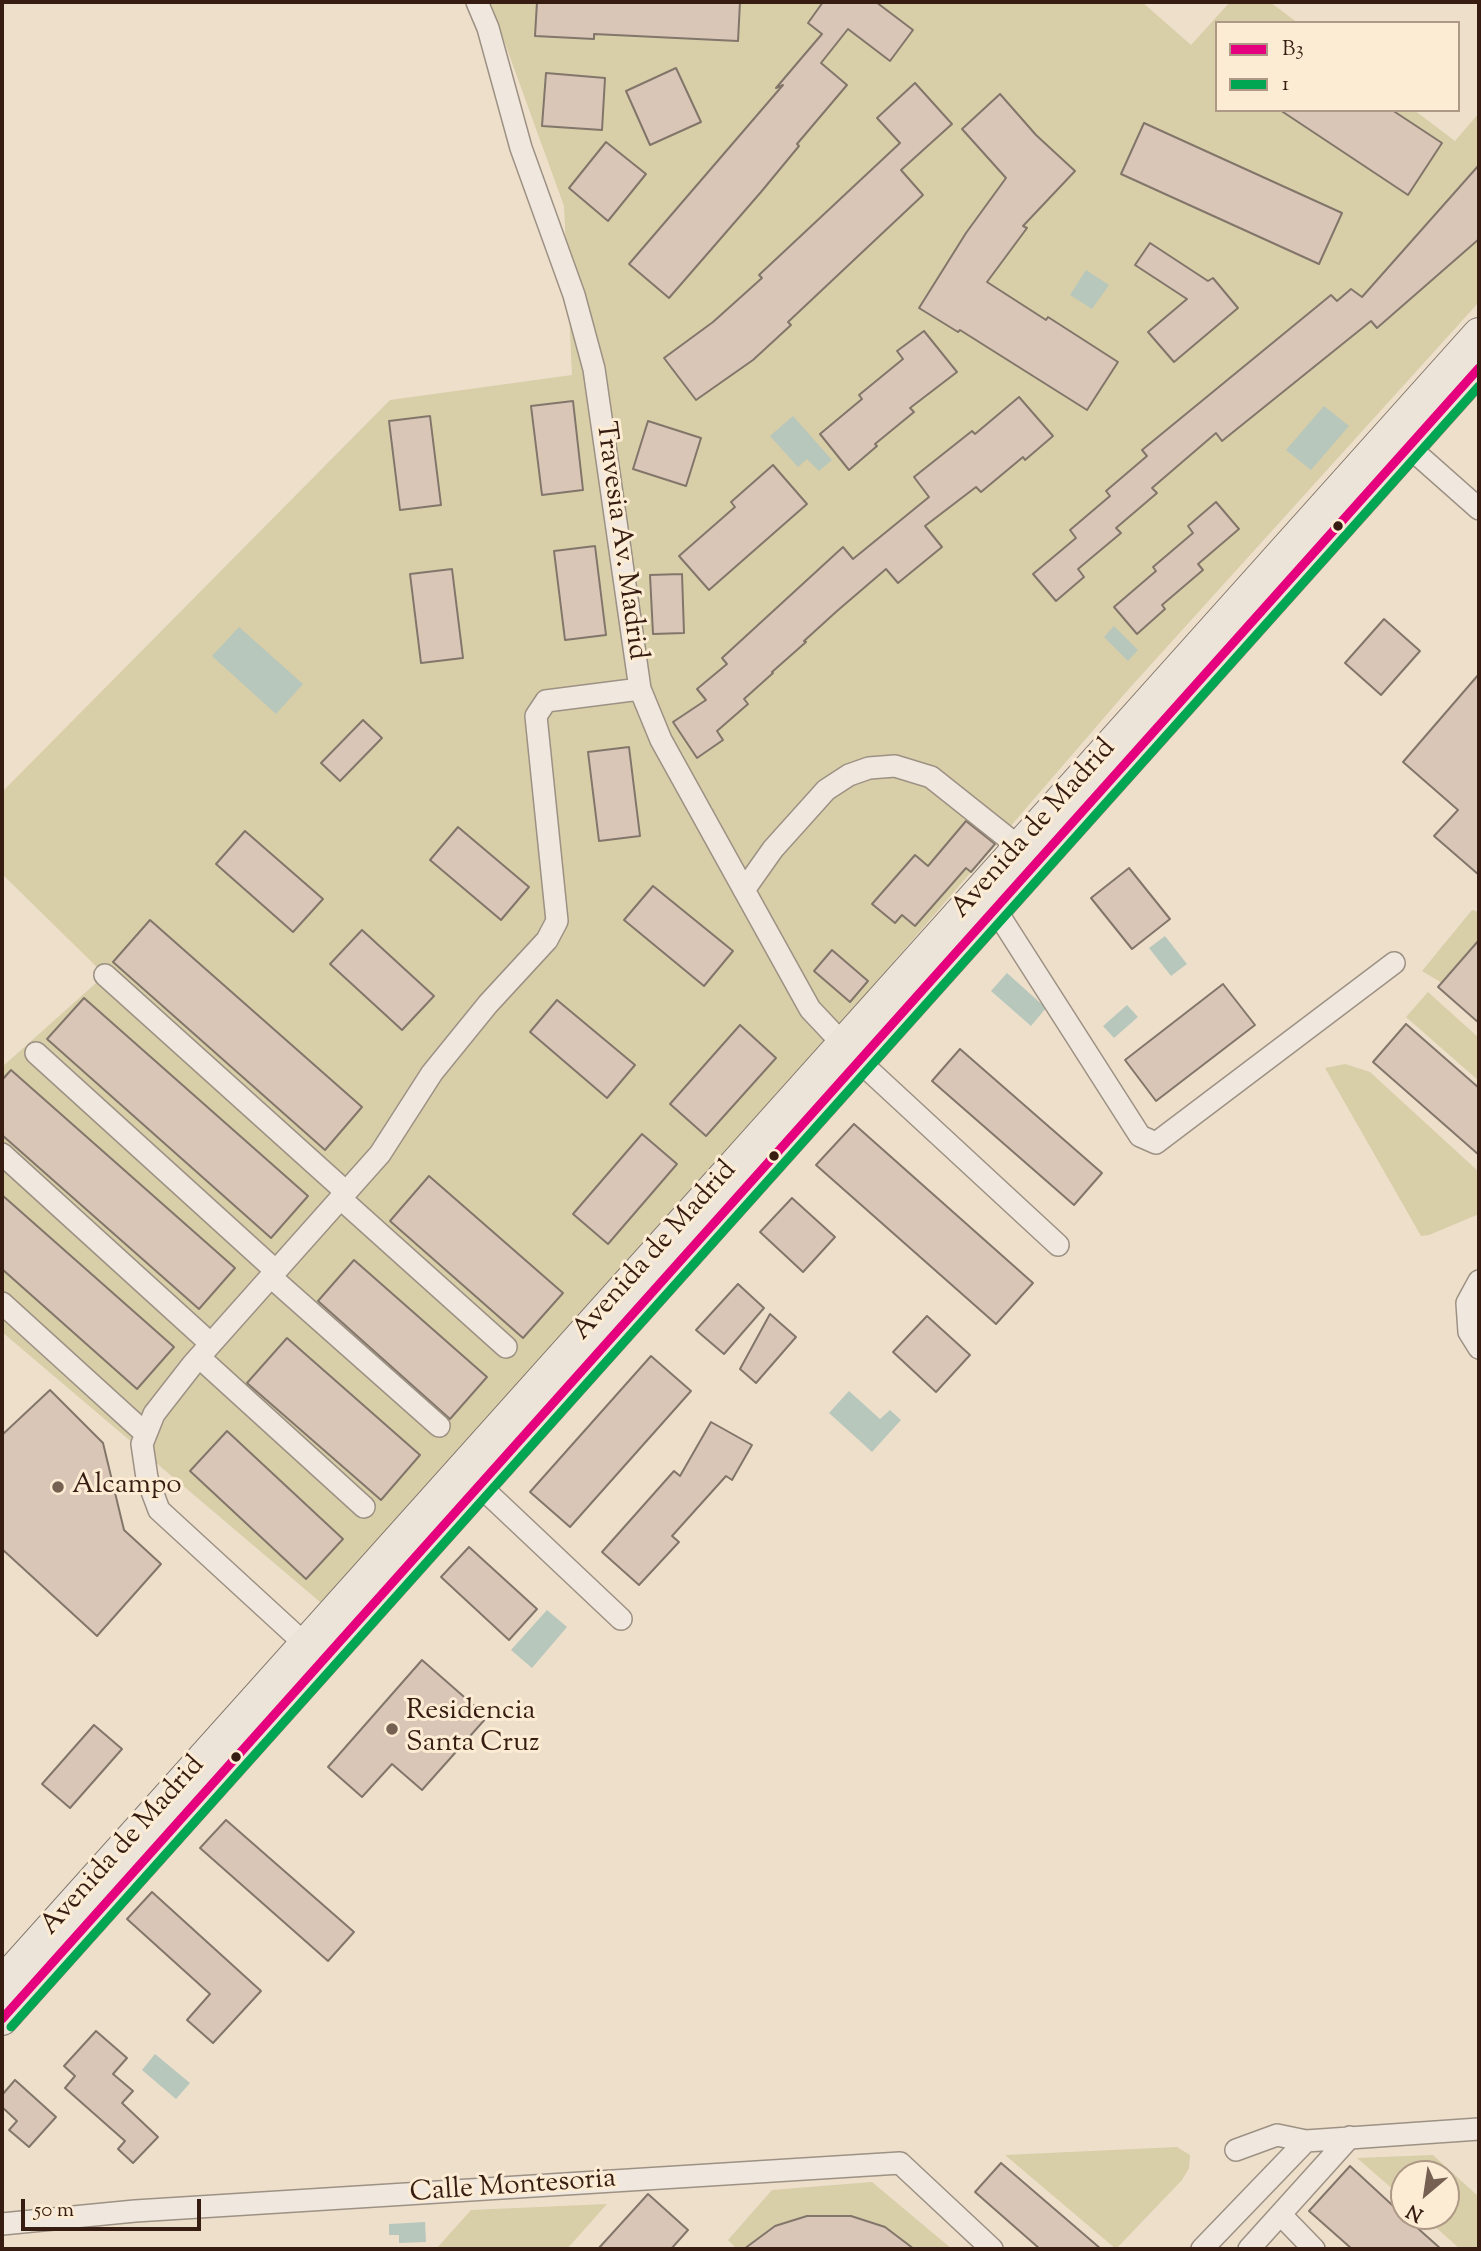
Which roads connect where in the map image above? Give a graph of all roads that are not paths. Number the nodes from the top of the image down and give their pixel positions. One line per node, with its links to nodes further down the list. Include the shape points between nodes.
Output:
1 (477, 2): 6 (street, Travesia Av. Madrid, via 594,369)
2 (1479, 334): 7 (main road, Avenida de Madrid)
3 (1479, 368): 4 (main road, Avenida de Madrid)
4 (1409, 447): 5 (street); 9 (main road, Avenida de Madrid)
5 (1479, 509)
6 (640, 690): 8 (street, Travesia Av. Madrid, via 662,740); 15 (street, via 546,701 536,716 558,921 547,940 432,1073 380,1154)
7 (1019, 847): 8 (street, via 931,776 895,766 869,768 826,790 773,849); 13 (main road, Avenida de Madrid)
8 (744, 890): 13 (street, Travesia Av. Madrid, via 810,1009)
9 (995, 909): 10 (street, via 1140,1136 1156,1143); 13 (main road, Avenida de Madrid)
10 (1394, 963)
11 (105, 975): 15 (street)
12 (36, 1053): 17 (street)
13 (851, 1053): 16 (street, Travesia Av. Madrid); 25 (main road, Avenida de Madrid); 28 (main road, Avenida de Madrid)
14 (2, 1154): 22 (street)
15 (343, 1195): 17 (street); 20 (street)
16 (1058, 1245)
17 (273, 1274): 22 (street); 23 (street)
18 (1479, 1281): 21 (street, via 1467,1303 1469,1332)
19 (2, 1303): 24 (street)
20 (506, 1347)
21 (1479, 1348)
22 (205, 1351): 24 (street, via 154,1414); 26 (street)
23 (439, 1426)
24 (146, 1434): 28 (street, via 142,1444 147,1478 159,1510)
25 (479, 1485): 27 (street); 30 (main road, Avenida de Madrid)
26 (364, 1507)
27 (621, 1619)
28 (305, 1644): 29 (main road, Avenida de Madrid)
29 (2, 1983)
30 (2, 2019)
31 (1479, 2129): 32 (street)
32 (1350, 2137): 33 (street); 35 (street)
33 (1306, 2141): 34 (street, via 1277,2135); 38 (street)
34 (1236, 2150)
35 (1281, 2215): 39 (street); 40 (street)
36 (2, 2224): 37 (street, Calle Montesoria, via 135,2211 900,2164)
37 (992, 2249)
38 (1202, 2249)
39 (1249, 2249)
40 (1314, 2249)

